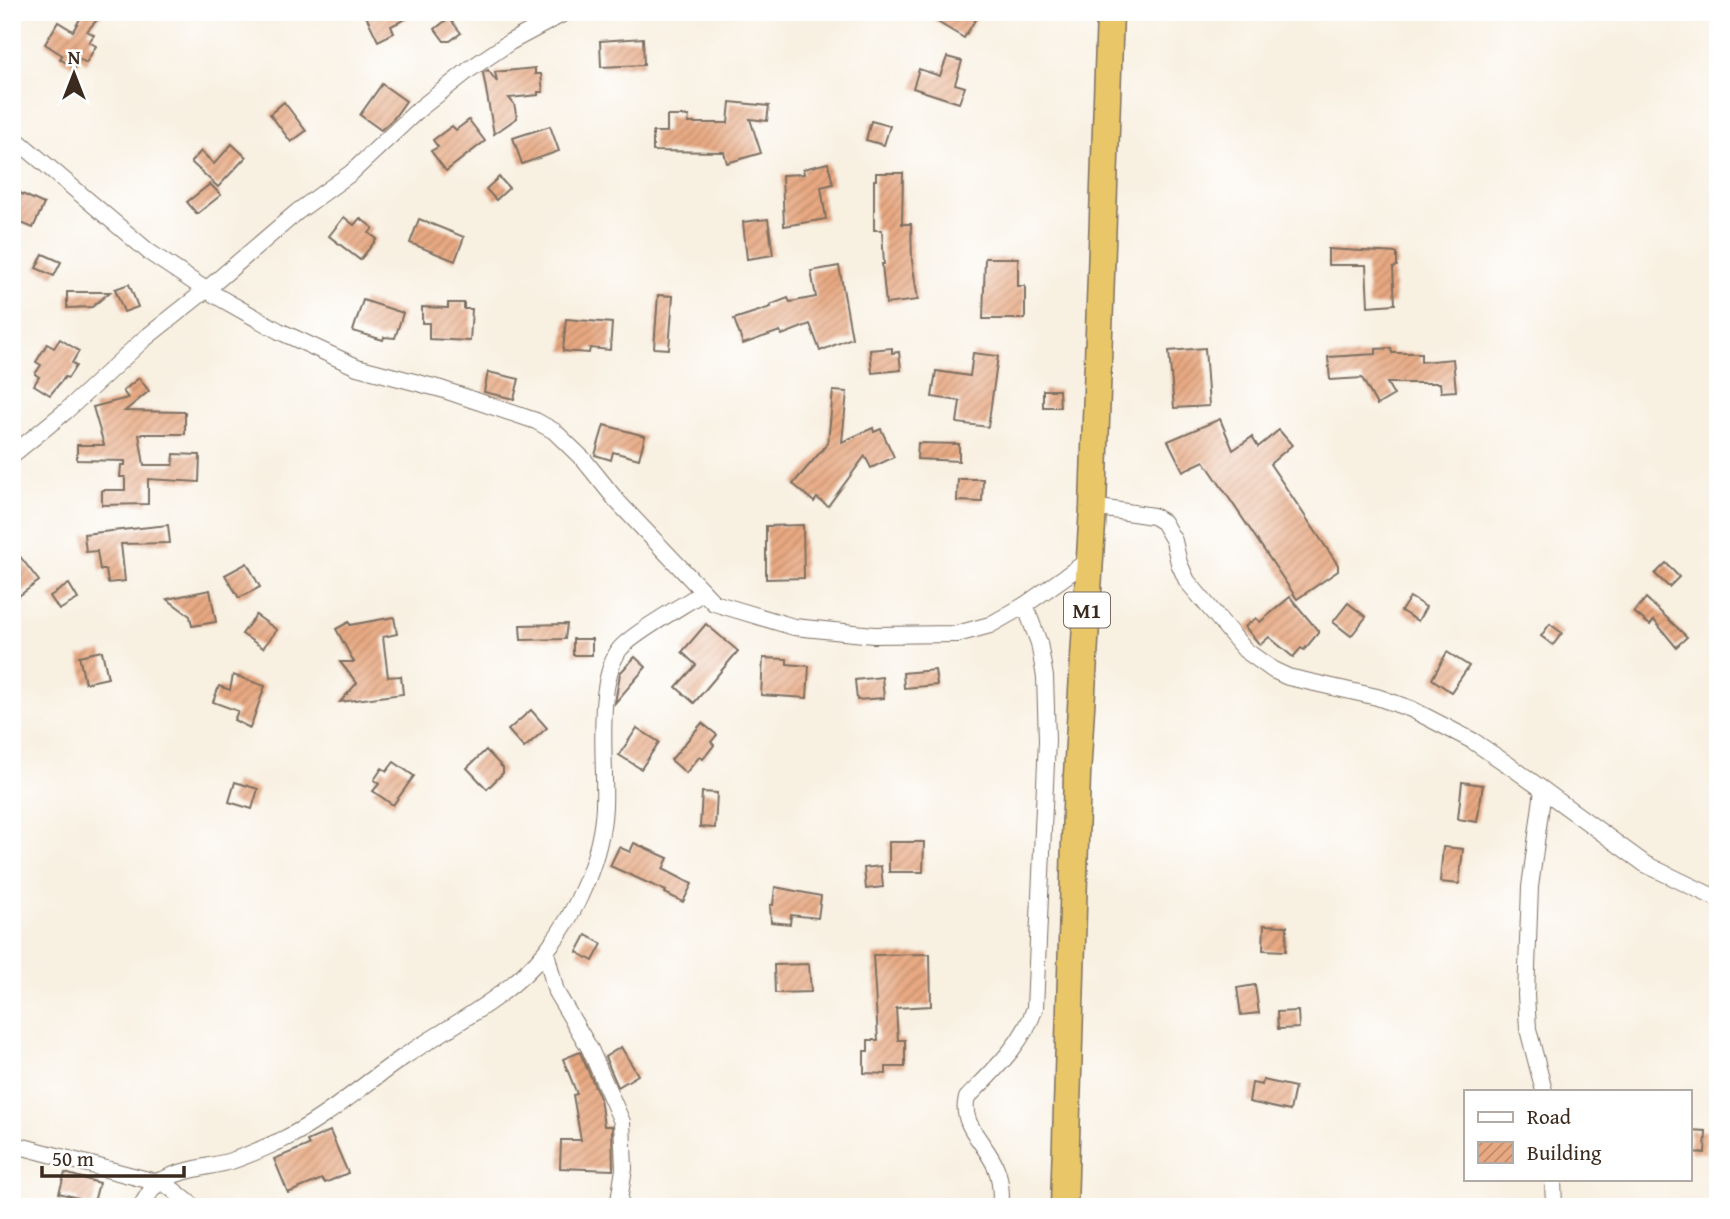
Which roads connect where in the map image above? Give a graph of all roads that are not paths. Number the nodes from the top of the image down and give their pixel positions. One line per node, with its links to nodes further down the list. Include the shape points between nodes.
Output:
1 (566, 12): 4 (street, via 459,77 351,173)
2 (1110, 12): 6 (highway, M1)
3 (12, 136): 4 (street, via 149,252)
4 (206, 290): 5 (street); 8 (street, via 357,367 441,389 554,431)
5 (12, 455)
6 (1093, 507): 7 (highway, M1); 10 (street, via 1153,516 1163,522 1187,581 1245,650 1273,670 1410,709 1472,741)
7 (1090, 559): 9 (street); 21 (highway, M1, via 1077,775)
8 (702, 593): 9 (street, via 714,603 794,627 874,635 957,634 990,625); 12 (street, via 621,646 613,660 604,727 601,836 569,916)
9 (1026, 605): 20 (street, via 1039,643 1046,715 1035,1007 1029,1027 964,1107 966,1119 998,1171)
10 (1543, 790): 11 (street, via 1644,863); 13 (street, via 1530,887 1526,995 1528,1028)
11 (1718, 899)
12 (546, 952): 16 (street, via 510,985 321,1117 232,1161); 19 (street, via 556,992 590,1049 622,1122 624,1169)
13 (1544, 1090)
14 (12, 1144): 16 (street)
15 (1553, 1180): 22 (street)
16 (160, 1181): 17 (street); 18 (street)
17 (141, 1207)
18 (194, 1207)
19 (618, 1207)
20 (1001, 1207)
21 (1064, 1207)
22 (1554, 1207)

